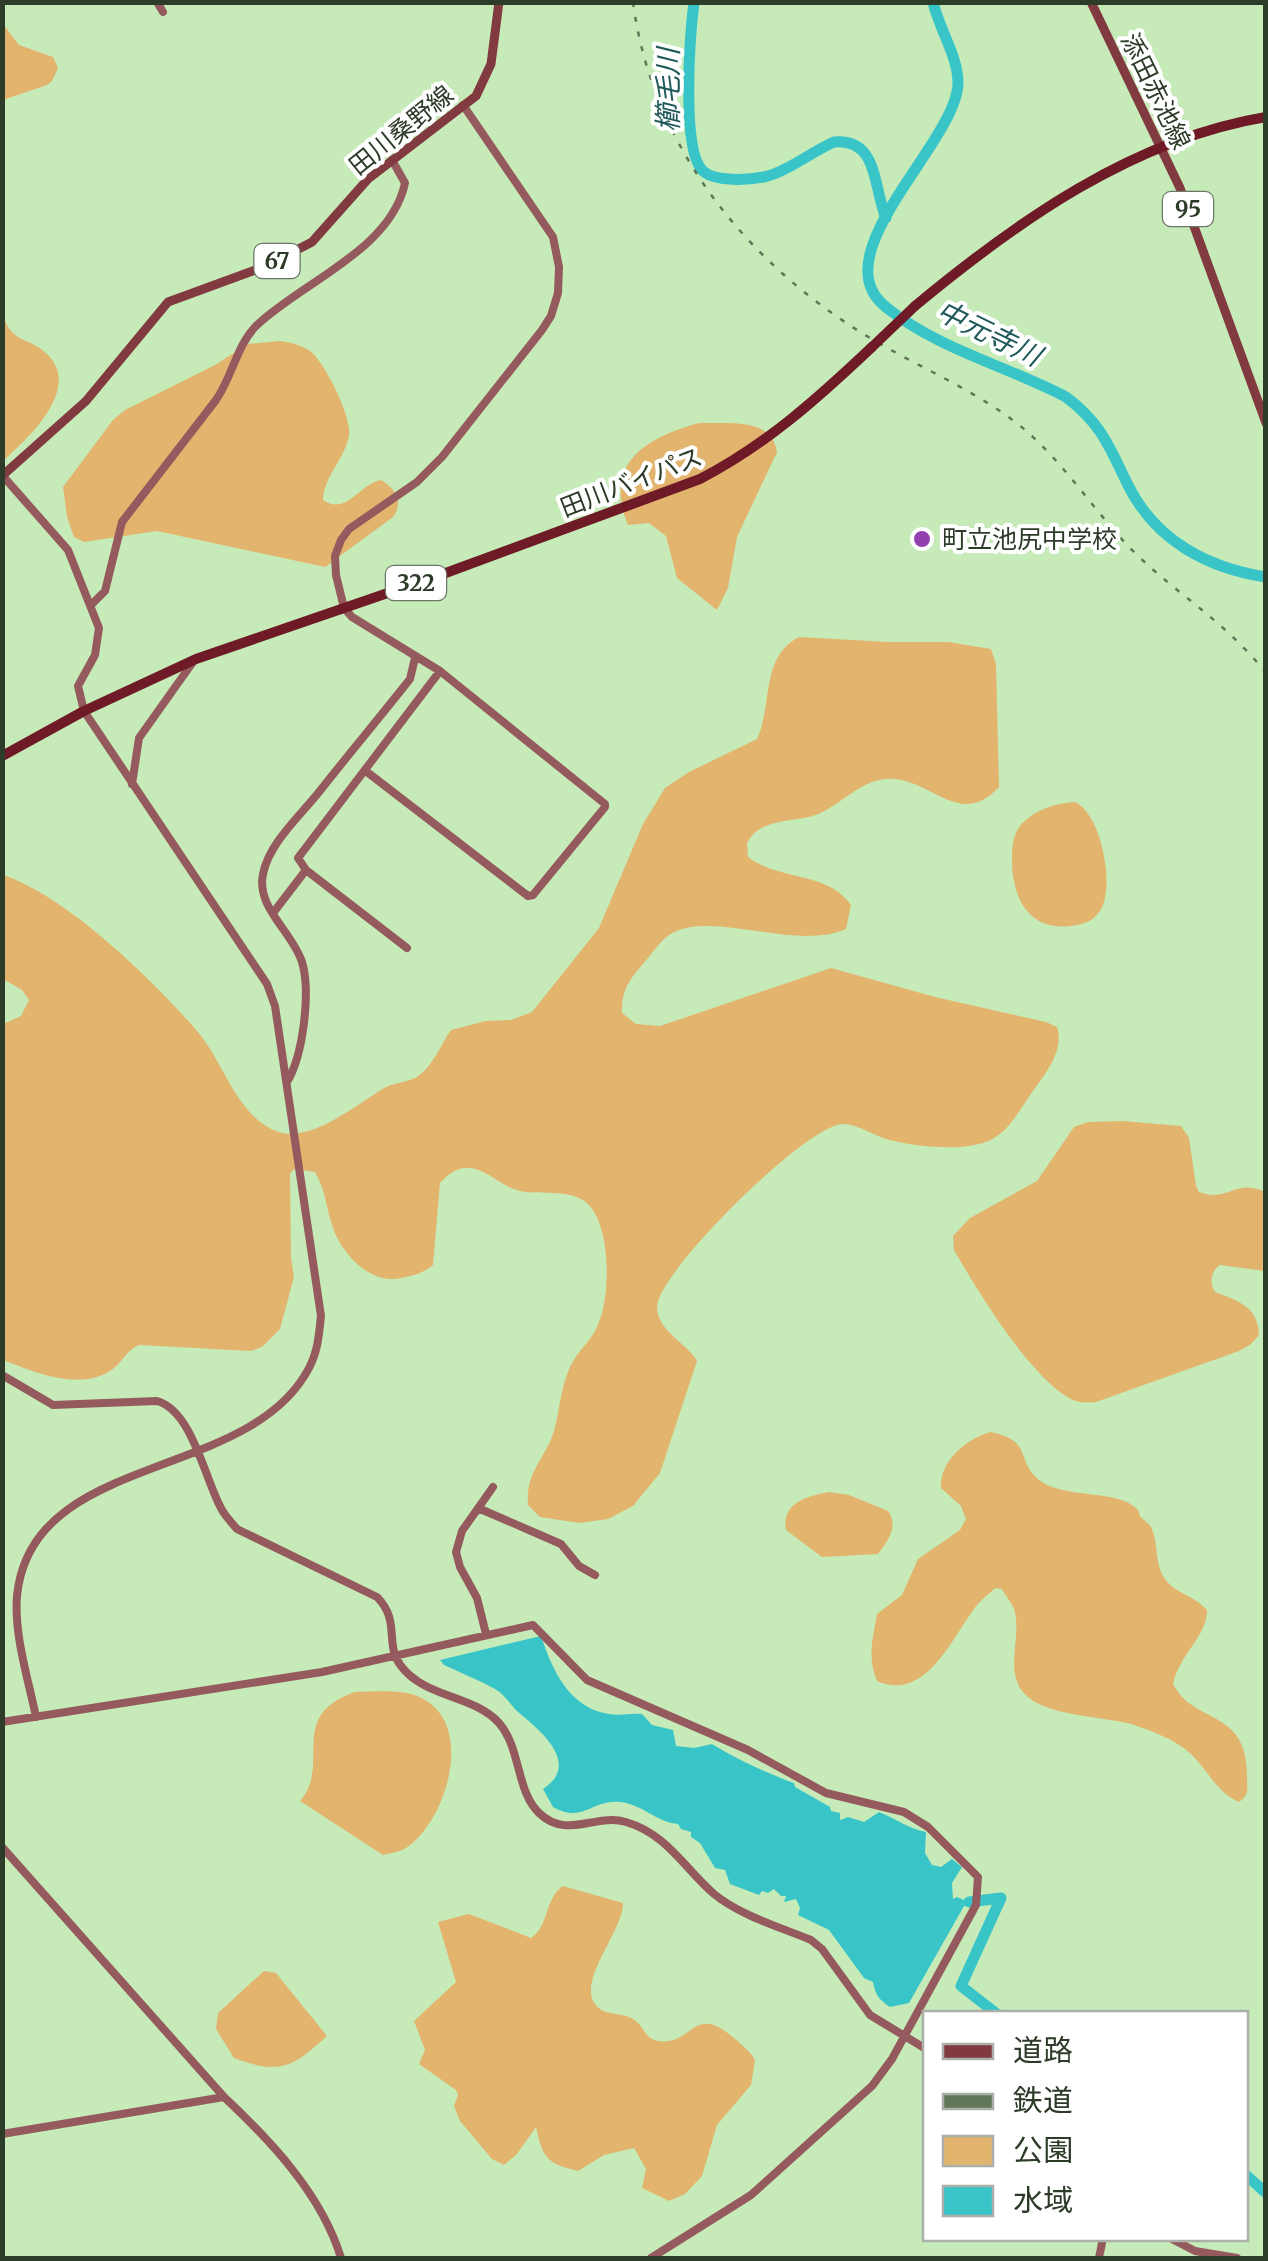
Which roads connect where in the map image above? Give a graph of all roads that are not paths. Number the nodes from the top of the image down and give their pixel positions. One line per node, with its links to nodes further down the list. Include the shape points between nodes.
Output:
1 (157, 2): 4 (street)
2 (498, 2): 5 (main road, 田川桑野線 / 67, via 489,71)
3 (1091, 2): 7 (main road, 添田赤池線 / 95)
4 (163, 12)
5 (464, 105): 8 (main road, 田川桑野線 / 67); 12 (street, via 553,236 560,267 556,304 442,457 341,540 335,556)
6 (1266, 117): 7 (highway, 田川バイパス / 322)
7 (1162, 148): 9 (main road, 添田赤池線 / 95); 12 (highway, 田川バイパス / 322, bridge, via 1077,190 985,248 820,396 700,480)
8 (392, 160): 10 (main road, 田川桑野線 / 67, via 312,242 168,302 86,401); 11 (street, via 405,183 382,228 254,328 230,380 122,522 105,591)
9 (1266, 423)
10 (2, 476): 11 (street, via 68,550)
11 (91, 605): 16 (street, via 99,638 78,686)
12 (344, 608): 13 (street); 14 (highway, 田川バイパス / 322)
13 (415, 658): 15 (street); 21 (street, via 410,679 270,854 261,884)
14 (196, 659): 16 (highway, 田川バイパス / 322); 19 (street, via 139,738)
15 (440, 671): 18 (street); 18 (street, via 605,804 602,812 528,896)
16 (84, 711): 17 (highway, 田川バイパス / 322); 19 (street)
17 (2, 756)
18 (366, 772): 20 (street, via 298,858)
19 (132, 784): 23 (street, via 266,984)
20 (306, 870): 21 (street); 22 (street)
21 (273, 913): 23 (street, via 304,978 300,1049)
22 (406, 948)
23 (287, 1082): 25 (street, via 317,1282 318,1345 296,1388 276,1408)
24 (2, 1375): 25 (street, via 53,1406 167,1404)
25 (198, 1452): 30 (street, via 222,1512 237,1530 388,1608); 31 (street, via 85,1496 40,1535 25,1562 16,1616)
26 (492, 1487): 27 (street)
27 (478, 1508): 28 (street, via 562,1544); 29 (street, via 456,1552)
28 (595, 1574)
29 (486, 1634): 30 (street); 34 (street, via 533,1624 578,1672 606,1689 748,1750 826,1794 904,1812 928,1827 978,1876 976,1905)
30 (394, 1656): 31 (street); 34 (street, via 420,1685 496,1720 542,1817 574,1828 626,1822 659,1839 716,1895 822,1948 862,2007)
31 (36, 1716): 32 (street)
32 (2, 1722)
33 (2, 1847): 36 (street)
34 (905, 2034): 35 (street); 40 (street, via 886,2070 841,2118 751,2194)
35 (923, 2047)
36 (224, 2097): 37 (street); 39 (street, via 290,2167)
37 (2, 2134)
38 (1176, 2241): 41 (street)
39 (340, 2258)
40 (651, 2258)
41 (1236, 2258)

